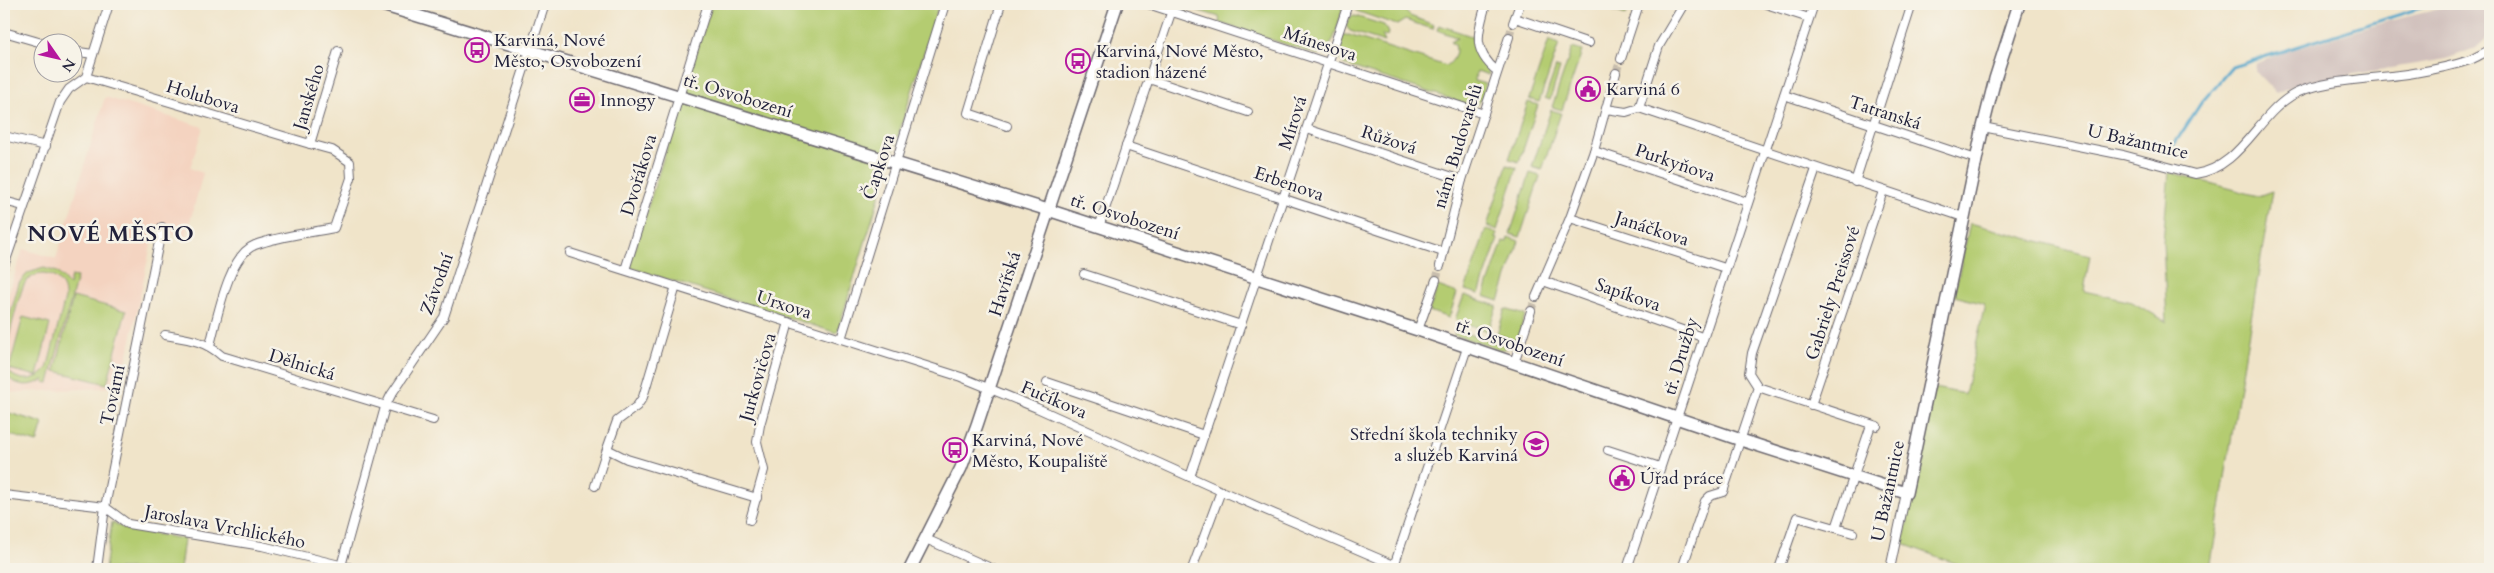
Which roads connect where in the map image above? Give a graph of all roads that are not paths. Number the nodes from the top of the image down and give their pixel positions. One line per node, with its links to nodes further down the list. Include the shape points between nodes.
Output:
1 (110, 4): 28 (street)
2 (379, 4): 24 (street, tř. Osvobození)
3 (545, 4): 24 (street, Závodní)
4 (708, 4): 36 (street, Dvořákova)
5 (945, 4): 52 (street, Čapkova)
6 (1001, 4): 41 (street, via 968,114)
7 (1117, 4): 61 (street, Havířská)
8 (1148, 4): 18 (street, Mánesova)
9 (1348, 4): 30 (street, Mírová)
10 (1486, 4): 31 (street, via 1478,31 1479,48 1486,63)
11 (1520, 4): 23 (street, via 1514,21)
12 (1640, 4): 29 (street)
13 (1684, 4): 37 (street, via 1659,46)
14 (1766, 4): 19 (street)
15 (1814, 4): 19 (street, tř. Družby)
16 (1912, 4): 42 (street)
17 (2019, 4): 43 (street, U Bažantnice)
18 (1172, 8): 30 (street, Mánesova); 34 (street)
19 (1809, 18): 35 (street, tř. Družby)
20 (4, 32): 22 (street)
21 (1508, 37): 31 (street, nám. Budovatelů)
22 (32, 40)
23 (1589, 43)
24 (531, 49): 36 (street, tř. Osvobození); 92 (street, Závodní, via 444,317)
25 (2490, 50): 43 (street, U Bažantnice, via 2454,65 2317,86 2292,95 2231,158 2206,172 2195,174 2123,155)
26 (338, 51): 46 (street, Janského)
27 (82, 52): 28 (street)
28 (93, 54): 33 (street)
29 (1621, 59)
30 (1329, 62): 40 (street, Mánesova); 44 (street, Mírová)
31 (1497, 71): 40 (street, nám. Budovatelů)
32 (1616, 73): 38 (street)
33 (86, 78): 46 (street, Holubova); 47 (street, via 69,89 60,102)
34 (1149, 79): 39 (street); 48 (street)
35 (1784, 95): 42 (street, Tatranská); 50 (street, tř. Družby)
36 (679, 96): 52 (street, tř. Osvobození); 71 (street, Dvořákova)
37 (1639, 108): 38 (street, via 1626,112); 50 (street)
38 (1606, 109): 49 (street)
39 (1248, 112)
40 (1484, 114): 54 (street, nám. Budovatelů)
41 (1007, 126)
42 (1873, 126): 51 (street, Tatranská); 55 (street)
43 (1983, 127): 51 (street, U Bažantnice)
44 (1307, 129): 54 (street, Růžová); 57 (street, Mírová)
45 (4, 136): 47 (street)
46 (310, 144): 85 (street, Janského, via 332,150 350,162 352,178 334,228 253,246 239,258 232,270)
47 (46, 146): 60 (street)
48 (1126, 146): 57 (street, Erbenova); 65 (street)
49 (1594, 151): 59 (street, Purkyňova); 63 (street)
50 (1764, 151): 53 (street); 59 (street, tř. Družby)
51 (1976, 159): 62 (street, U Bažantnice)
52 (896, 164): 61 (street, tř. Osvobození); 84 (street, Čapkova)
53 (1816, 169): 55 (street); 89 (street, via 1752,354 1749,373)
54 (1462, 180): 66 (street, nám. Budovatelů)
55 (1855, 182): 56 (street)
56 (1883, 191): 62 (street); 91 (street, Gabriely Preissové)
57 (1284, 198): 66 (street, Erbenova); 73 (street, Mírová)
58 (4, 201): 60 (street)
59 (1747, 202): 70 (street, tř. Družby)
60 (23, 206): 68 (street)
61 (1048, 210): 65 (street, tř. Osvobození); 90 (street, Havířská)
62 (1963, 217): 104 (street, U Bažantnice)
63 (1570, 218): 70 (street, Janáčkova); 75 (street)
64 (162, 227): 107 (street, Tovární)
65 (1100, 228): 73 (street, tř. Osvobození)
66 (1443, 252): 69 (street, nám. Budovatelů)
67 (570, 253): 71 (street, Urxova)
68 (4, 266)
69 (1440, 266)
70 (1725, 268): 83 (street, tř. Družby)
71 (625, 270): 76 (street, Urxova)
72 (1084, 274): 80 (street)
73 (1257, 279): 80 (street); 81 (street, tř. Osvobození)
74 (1436, 280): 81 (street)
75 (1543, 281): 77 (street); 83 (street, Sapíkova)
76 (676, 286): 79 (street, Urxova); 97 (street, via 643,397 618,421)
77 (1536, 297)
78 (1531, 311): 87 (street)
79 (789, 322): 84 (street, Urxova); 106 (street, Jurkovičova, via 760,425 757,442 764,470)
80 (1241, 326): 95 (street)
81 (1418, 330): 86 (street, tř. Osvobození)
82 (165, 335): 85 (street, Dělnická)
83 (1702, 337): 93 (street, tř. Družby)
84 (840, 339): 90 (street, Urxova, via 962,377)
85 (210, 345): 92 (street, Dělnická, via 222,356)
86 (1468, 348): 87 (street, tř. Osvobození); 113 (street)
87 (1514, 363): 93 (street, tř. Osvobození)
88 (1047, 382): 95 (street, Fučíkova)
89 (1758, 387): 91 (street); 96 (street)
90 (989, 389): 100 (street, Fučíkova); 111 (street, Havířská, via 961,468)
91 (1811, 405): 101 (street, via 1874,426)
92 (385, 407): 94 (street, Dělnická); 112 (street, Závodní)
93 (1677, 418): 96 (street, tř. Osvobození); 99 (street, tř. Družby)
94 (433, 420)
95 (1204, 435): 100 (street)
96 (1741, 440): 101 (street, tř. Osvobození); 121 (street, via 1722,492 1705,501)
97 (607, 449): 102 (street); 106 (street, via 626,459)
98 (1608, 450): 99 (street)
99 (1660, 467): 120 (street, tř. Družby)
100 (1190, 477): 103 (street, Fučíkova)
101 (1855, 478): 104 (street, tř. Osvobození); 109 (street)
102 (595, 486)
103 (1221, 491): 113 (street, Fučíkova); 118 (street)
104 (1906, 493): 123 (street, U Bažantnice)
105 (4, 495): 107 (street)
106 (757, 498): 108 (street, Jurkovičova)
107 (105, 506): 112 (street, Jaroslava Vrchlického, via 128,524 262,546); 114 (street, Tovární)
108 (750, 520)
109 (1836, 528): 110 (street); 122 (street, via 1797,517)
110 (1853, 533)
111 (926, 539): 116 (street, Havířská); 117 (street)
112 (341, 566): 115 (street, Jaroslava Vrchlického)
113 (1393, 568): 119 (street, Fučíkova)
114 (97, 569)
115 (356, 569)
116 (910, 569)
117 (993, 569)
118 (1192, 569)
119 (1403, 569)
120 (1627, 569)
121 (1682, 569)
122 (1779, 569)
123 (1890, 569)

